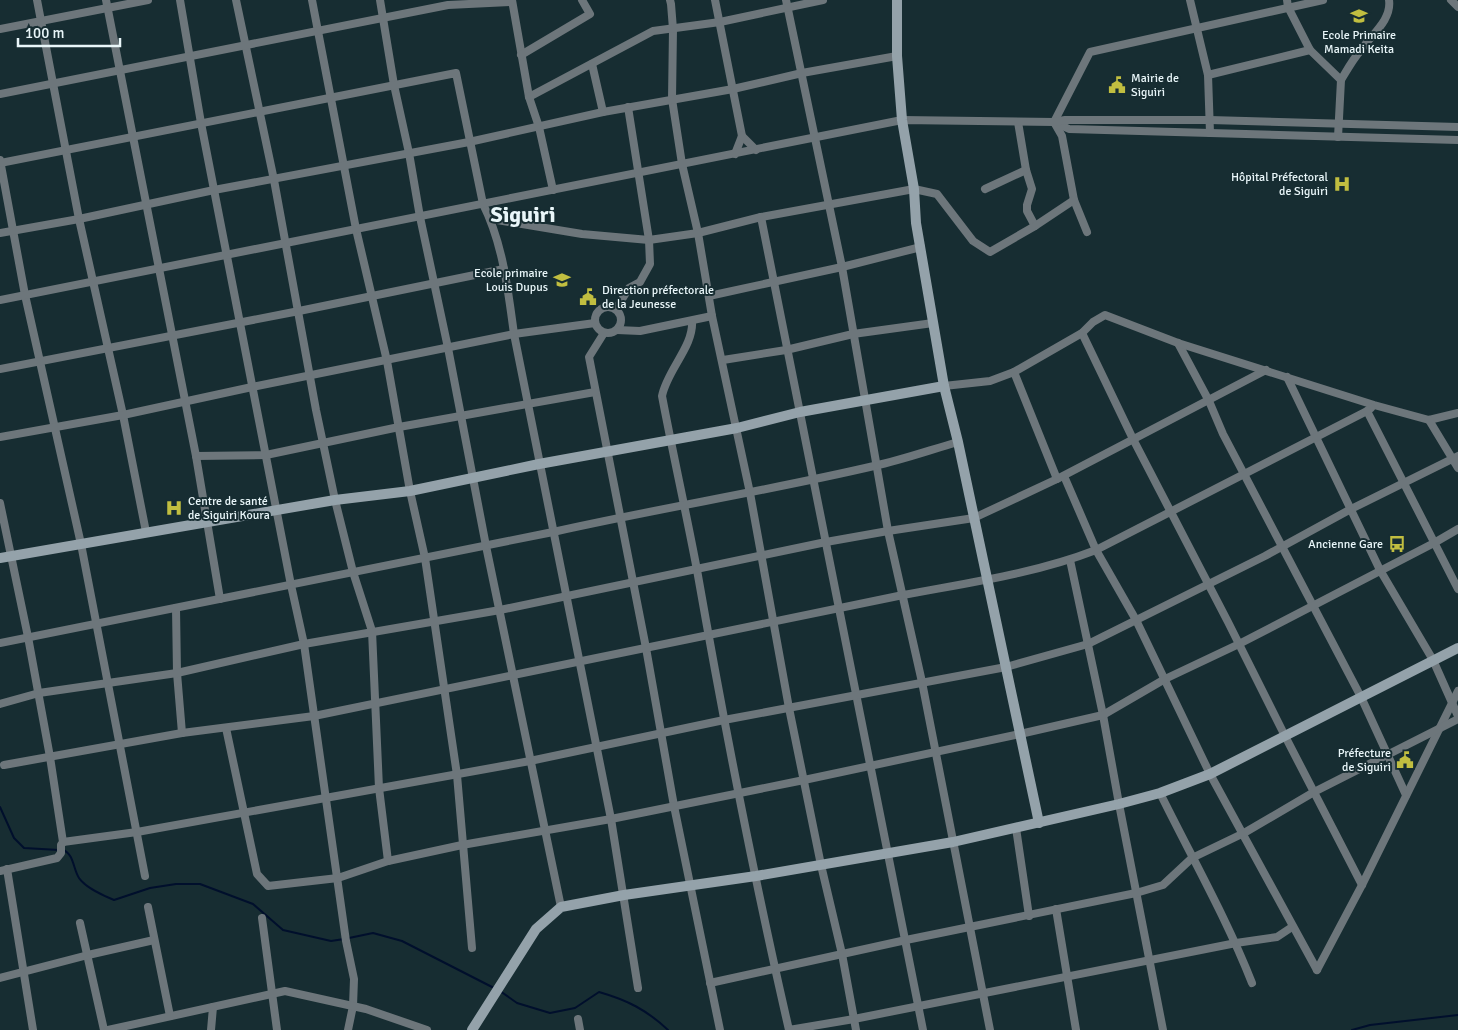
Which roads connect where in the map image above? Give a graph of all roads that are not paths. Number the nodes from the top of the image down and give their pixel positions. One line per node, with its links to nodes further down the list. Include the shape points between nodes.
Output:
1 (37, 0): 23 (street)
2 (148, 0): 19 (street)
3 (180, 0): 32 (street)
4 (236, 0): 29 (street)
5 (312, 0): 28 (street)
6 (380, 0): 22 (street)
7 (582, 0): 31 (street, via 590,14)
8 (670, 0): 27 (street)
9 (716, 0): 24 (street)
10 (823, 0): 20 (street)
11 (896, 0): 33 (street)
12 (1190, 0): 25 (street)
13 (1323, 0): 18 (street)
14 (1389, 0): 38 (street, via 1383,24)
15 (1451, 0): 21 (street)
16 (511, 1): 17 (street); 31 (street)
17 (447, 2): 22 (street)
18 (1288, 3): 25 (street); 30 (street)
19 (107, 4): 23 (street); 35 (street)
20 (787, 4): 24 (street); 36 (street)
21 (1458, 7)
22 (383, 18): 28 (street); 40 (street)
23 (41, 21): 26 (street); 39 (street)
24 (720, 22): 27 (street); 41 (street)
25 (1196, 27): 37 (street); 52 (street, via 1090,52)
26 (0, 29)
27 (673, 30): 34 (street, via 653,31); 45 (street)
28 (318, 31): 29 (street); 44 (street)
29 (246, 45): 32 (street); 47 (street)
30 (1310, 50): 37 (street); 38 (street)
31 (521, 55): 43 (street)
32 (189, 56): 35 (street); 53 (street)
33 (897, 56): 36 (street); 49 (street)
34 (592, 64): 43 (street); 48 (street)
35 (120, 70): 39 (street); 59 (street)
36 (802, 73): 41 (street); 61 (street)
37 (1208, 74): 50 (street)
38 (1340, 80): 54 (street)
39 (53, 83): 42 (street); 64 (street)
40 (394, 85): 44 (street); 63 (street, via 456,73); 66 (street)
41 (733, 89): 45 (street); 58 (street)
42 (0, 94)
43 (529, 97): 55 (street)
44 (330, 98): 47 (street); 70 (street)
45 (672, 100): 46 (street); 69 (street)
46 (628, 107): 48 (street); 72 (street)
47 (260, 112): 53 (street); 73 (street)
48 (603, 112): 55 (street)
49 (902, 120): 51 (street); 61 (street); 74 (street)
50 (1210, 120): 52 (street); 54 (street); 57 (street)
51 (1018, 122): 52 (street); 71 (street)
52 (1054, 122): 57 (street, via 1068,129); 78 (street, via 1062,136)
53 (201, 123): 59 (street); 76 (street)
54 (1339, 124): 56 (street); 60 (street)
55 (539, 126): 63 (street); 77 (street)
56 (1458, 127)
57 (1210, 133): 60 (street)
58 (742, 136): 65 (street); 67 (street)
59 (134, 137): 64 (street); 79 (street)
60 (1338, 137): 62 (street)
61 (815, 138): 65 (street); 81 (street)
62 (1458, 140)
63 (470, 142): 66 (street); 80 (street)
64 (67, 150): 68 (street); 84 (street)
65 (756, 150): 67 (street)
66 (409, 153): 70 (street); 82 (street)
67 (734, 154): 69 (street)
68 (0, 162): 88 (street)
69 (682, 164): 72 (street); 91 (street)
70 (344, 166): 73 (street); 87 (street)
71 (1026, 170): 75 (street); 86 (street, via 1032,189 1027,211)
72 (639, 173): 77 (street); 92 (street)
73 (274, 180): 76 (street); 93 (street)
74 (914, 189): 81 (street); 86 (street, via 937,194 973,241 990,252); 94 (street)
75 (985, 189)
76 (214, 190): 79 (street); 95 (street)
77 (553, 190): 80 (street)
78 (1074, 200): 86 (street); 89 (street)
79 (147, 204): 84 (street); 97 (street)
80 (483, 204): 82 (street); 85 (street)
81 (829, 206): 83 (street); 96 (street)
82 (420, 216): 87 (street); 101 (street)
83 (761, 217): 91 (street); 100 (street)
84 (79, 219): 88 (street); 99 (street)
85 (491, 219): 92 (street, via 582,234); 98 (street)
86 (1035, 226)
87 (356, 229): 93 (street); 104 (street)
88 (13, 231): 90 (street); 102 (street)
89 (1087, 232)
90 (0, 233)
91 (698, 233): 92 (street); 103 (street)
92 (649, 240): 106 (street, via 650,264 640,282 629,288)
93 (287, 243): 95 (street); 107 (street)
94 (920, 247): 96 (street); 112 (street)
95 (227, 255): 97 (street); 110 (street)
96 (842, 267): 100 (street); 117 (street)
97 (160, 268): 99 (street); 118 (street)
98 (504, 269): 101 (street); 116 (street)
99 (93, 282): 102 (street); 120 (street)
100 (773, 283): 103 (street); 122 (street)
101 (434, 284): 104 (street); 121 (street)
102 (25, 295): 105 (street); 124 (street)
103 (709, 296): 108 (street)
104 (372, 297): 107 (street); 125 (street)
105 (0, 300)
106 (616, 309): 111 (street, via 607,307 599,310); 113 (street, via 621,317)
107 (299, 312): 110 (street); 129 (street)
108 (712, 316): 109 (street); 123 (street)
109 (692, 320): 113 (street, via 640,331); 151 (street, via 690,338 664,386 662,396)
110 (240, 323): 118 (street); 132 (street)
111 (595, 323): 114 (street); 116 (street)
112 (933, 323): 117 (street); 131 (street)
113 (617, 330): 114 (street)
114 (604, 333): 133 (street, via 589,357)
115 (1082, 333): 119 (street, via 1105,316); 128 (street); 150 (street)
116 (514, 334): 121 (street); 137 (street)
117 (853, 334): 122 (street); 134 (street)
118 (173, 335): 120 (street); 135 (street)
119 (1178, 342): 127 (street); 136 (street)
120 (108, 348): 124 (street); 142 (street)
121 (448, 348): 125 (street); 143 (street)
122 (786, 350): 123 (street); 140 (street)
123 (722, 360): 147 (street)
124 (40, 361): 126 (street); 146 (street)
125 (387, 361): 129 (street); 145 (street)
126 (0, 369)
127 (1266, 370): 130 (street); 136 (street)
128 (1014, 372): 131 (street, via 990,381); 162 (street)
129 (310, 376): 132 (street); 152 (street)
130 (1287, 377): 138 (street); 149 (street)
131 (944, 386): 134 (street); 153 (street)
132 (252, 387): 135 (street); 155 (street)
133 (596, 392): 137 (street); 154 (street)
134 (864, 399): 140 (street); 159 (street)
135 (186, 401): 142 (street); 156 (street)
136 (1208, 401): 150 (street); 161 (street)
137 (528, 403): 143 (street); 158 (street)
138 (1374, 405): 139 (street); 144 (street)
139 (1367, 411): 149 (street); 165 (street)
140 (800, 412): 147 (street); 164 (street)
141 (1458, 413): 144 (street)
142 (123, 415): 146 (street); 179 (street)
143 (461, 415): 145 (street); 163 (street)
144 (1429, 420): 157 (street)
145 (399, 427): 152 (street); 166 (street)
146 (55, 428): 148 (street); 183 (street)
147 (737, 428): 151 (street); 167 (street)
148 (0, 437)
149 (1316, 437): 161 (street); 171 (street)
150 (1133, 439): 162 (street); 173 (street)
151 (670, 440): 154 (street); 170 (street)
152 (323, 442): 155 (street); 168 (street)
153 (958, 442): 159 (street); 175 (street)
154 (606, 452): 158 (street); 174 (street)
155 (266, 455): 156 (street); 172 (street)
156 (196, 456): 176 (street)
157 (1455, 457): 160 (street); 165 (street)
158 (539, 464): 163 (street); 180 (street)
159 (876, 466): 164 (street); 178 (street)
160 (1458, 468)
161 (1243, 474): 173 (street); 185 (street)
162 (1061, 478): 175 (street); 186 (street)
163 (473, 479): 166 (street); 184 (street)
164 (813, 480): 167 (street); 181 (street)
165 (1404, 483): 171 (street); 182 (street)
166 (410, 491): 168 (street); 189 (street)
167 (750, 493): 170 (street); 188 (street)
168 (335, 500): 172 (street); 193 (street)
169 (0, 503): 187 (street)
170 (684, 506): 174 (street); 191 (street)
171 (1352, 509): 185 (street); 192 (street)
172 (276, 510): 176 (street); 197 (street)
173 (1170, 511): 186 (street); 198 (street)
174 (620, 517): 180 (street); 196 (street)
175 (974, 518): 178 (street); 195 (street)
176 (208, 521): 179 (street); 202 (street)
177 (1458, 529): 182 (street)
178 (888, 531): 181 (street); 200 (street)
179 (146, 532): 183 (street)
180 (553, 532): 184 (street); 201 (street)
181 (826, 542): 188 (street); 205 (street)
182 (1434, 543): 192 (street); 194 (street)
183 (81, 544): 187 (street); 210 (street)
184 (486, 546): 189 (street); 206 (street)
185 (1282, 547): 198 (street); 203 (street)
186 (1096, 550): 190 (street); 207 (street)
187 (5, 556): 213 (street)
188 (762, 556): 191 (street); 209 (street)
189 (425, 558): 193 (street); 208 (street)
190 (1070, 560): 195 (street); 216 (street)
191 (696, 569): 196 (street); 212 (street)
192 (1380, 570): 203 (street); 220 (street)
193 (353, 572): 197 (street); 211 (street)
194 (1456, 578): 199 (street)
195 (987, 580): 200 (street); 222 (street)
196 (632, 582): 201 (street); 218 (street)
197 (291, 585): 202 (street); 215 (street)
198 (1208, 585): 207 (street); 217 (street)
199 (1458, 589)
200 (903, 595): 205 (street); 227 (street)
201 (566, 596): 206 (street); 221 (street)
202 (220, 599): 204 (street)
203 (1312, 605): 217 (street); 232 (street)
204 (176, 608): 210 (street); 223 (street)
205 (840, 608): 209 (street); 231 (street)
206 (500, 610): 208 (street); 224 (street)
207 (1136, 620): 216 (street); 225 (street)
208 (435, 622): 211 (street); 228 (street)
209 (773, 622): 212 (street); 236 (street)
210 (96, 624): 213 (street); 226 (street)
211 (372, 632): 215 (street); 234 (street)
212 (708, 635): 218 (street); 240 (street)
213 (28, 637): 214 (street); 230 (street)
214 (0, 643)
215 (304, 644): 223 (street); 238 (street)
216 (1088, 644): 222 (street); 237 (street)
217 (1239, 644): 225 (street); 246 (street)
218 (646, 648): 221 (street); 244 (street)
219 (1458, 648): 220 (street)
220 (1433, 660): 232 (street); 233 (street)
221 (580, 662): 224 (street); 248 (street)
222 (1006, 667): 227 (street); 245 (street)
223 (177, 673): 226 (street); 243 (street)
224 (514, 675): 228 (street); 252 (street)
225 (1165, 679): 237 (street); 255 (street)
226 (107, 682): 230 (street); 247 (street)
227 (922, 682): 231 (street); 249 (street)
228 (445, 690): 234 (street); 256 (street)
229 (1458, 691): 233 (street)
230 (39, 694): 235 (street); 251 (street)
231 (857, 694): 236 (street); 254 (street)
232 (1361, 697): 246 (street); 250 (street)
233 (1453, 702): 239 (street); 242 (street)
234 (376, 703): 238 (street); 258 (street)
235 (0, 704)
236 (789, 708): 240 (street); 257 (street)
237 (1103, 715): 245 (street); 264 (street)
238 (314, 716): 241 (street); 263 (street)
239 (1458, 718): 242 (street)
240 (724, 720): 244 (street); 259 (street)
241 (226, 728): 243 (street); 266 (street)
242 (1439, 729): 250 (street); 262 (street)
243 (182, 733): 247 (street)
244 (660, 734): 248 (street); 265 (street)
245 (1020, 734): 249 (street); 268 (street)
246 (1285, 736): 255 (street); 260 (street)
247 (120, 744): 251 (street); 271 (street)
248 (597, 746): 252 (street); 267 (street)
249 (935, 753): 254 (street); 273 (street)
250 (1388, 756): 260 (street); 262 (street)
251 (50, 757): 253 (street); 275 (street)
252 (530, 762): 256 (street); 270 (street)
253 (4, 765)
254 (870, 766): 257 (street); 276 (street)
255 (1210, 774): 261 (street); 272 (street)
256 (457, 775): 258 (street); 274 (street)
257 (804, 780): 259 (street); 279 (street)
258 (380, 788): 263 (street); 278 (street)
259 (739, 792): 265 (street); 282 (street)
260 (1314, 792): 272 (street); 284 (street)
261 (1160, 793): 264 (street); 277 (street)
262 (1406, 795): 284 (street)
263 (326, 798): 266 (street); 283 (street)
264 (1119, 804): 268 (street); 286 (street)
265 (674, 806): 267 (street); 285 (street)
266 (243, 812): 271 (street); 283 (street, via 257,874 268,886)
267 (611, 819): 270 (street); 287 (street)
268 (1039, 823): 269 (street)
269 (1016, 828): 273 (street); 291 (street)
270 (545, 831): 274 (street); 289 (street)
271 (137, 832): 275 (street); 281 (street)
272 (1244, 833): 277 (street); 294 (street)
273 (953, 842): 276 (street); 295 (street)
274 (462, 845): 278 (street); 299 (street)
275 (62, 847): 280 (street, via 57,858)
276 (887, 854): 279 (street); 297 (street)
277 (1192, 858): 286 (street, via 1163,885); 298 (street)
278 (388, 861): 283 (street)
279 (822, 865): 282 (street); 300 (street)
280 (3, 870): 304 (street)
281 (145, 876)
282 (756, 876): 285 (street); 303 (street)
283 (338, 878): 312 (street, via 354,979)
284 (1362, 885): 294 (street, via 1317,970)
285 (690, 886): 287 (street); 307 (street)
286 (1136, 893): 290 (street); 302 (street)
287 (624, 895): 289 (street); 309 (street)
288 (148, 907): 296 (street)
289 (561, 907): 325 (street, via 536,929)
290 (1056, 909): 291 (street); 305 (street)
291 (1029, 916): 295 (street)
292 (262, 918): 310 (street)
293 (80, 923): 301 (street)
294 (1292, 926): 298 (street, via 1277,936)
295 (970, 928): 297 (street); 311 (street)
296 (154, 940): 301 (street); 315 (street)
297 (906, 940): 300 (street); 313 (street)
298 (1236, 943): 302 (street); 308 (street)
299 (472, 948)
300 (842, 954): 303 (street); 317 (street)
301 (88, 955): 304 (street); 319 (street)
302 (1150, 961): 305 (street); 332 (street)
303 (775, 969): 307 (street); 317 (street, via 789,1030)
304 (23, 972): 306 (street); 318 (street)
305 (1068, 977): 311 (street); 331 (street)
306 (0, 978)
307 (710, 982): 327 (street)
308 (1252, 983)
309 (638, 988)
310 (272, 994): 312 (street, via 285,991); 314 (street); 322 (street)
311 (984, 994): 313 (street); 330 (street)
312 (353, 1006): 323 (street); 324 (street)
313 (919, 1006): 317 (street); 329 (street)
314 (213, 1007): 315 (street); 321 (street)
315 (170, 1016): 320 (street)
316 (578, 1019): 326 (street)
317 (854, 1019): 328 (street)
318 (33, 1030)
319 (104, 1030)
320 (108, 1030)
321 (211, 1030)
322 (277, 1030)
323 (348, 1030)
324 (427, 1030)
325 (472, 1030)
326 (580, 1030)
327 (720, 1030)
328 (856, 1030)
329 (923, 1030)
330 (990, 1030)
331 (1076, 1030)
332 (1163, 1030)

